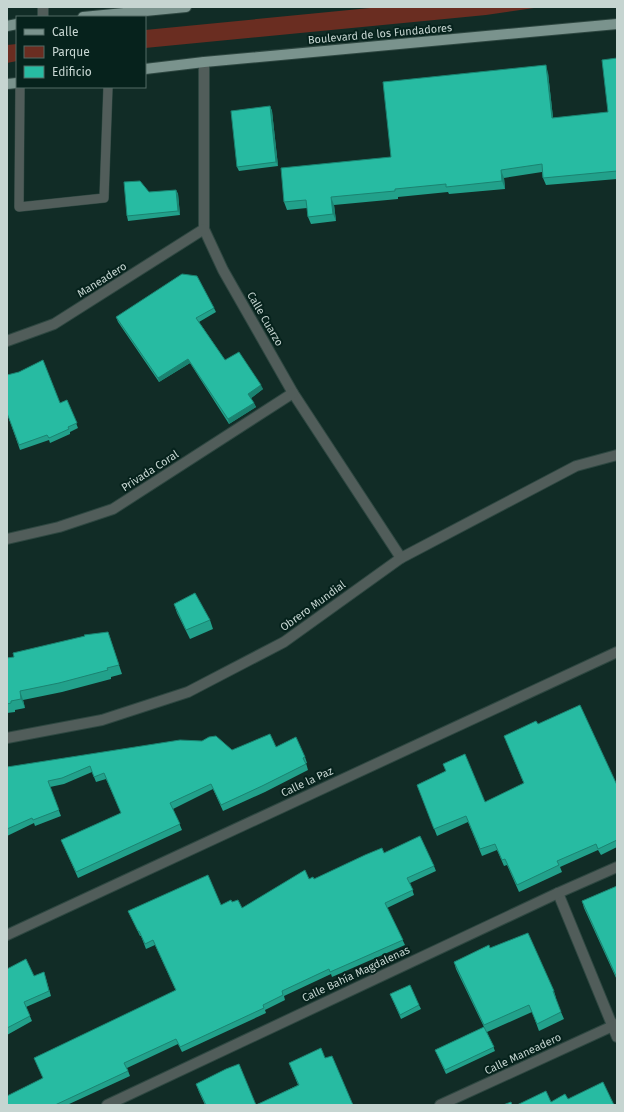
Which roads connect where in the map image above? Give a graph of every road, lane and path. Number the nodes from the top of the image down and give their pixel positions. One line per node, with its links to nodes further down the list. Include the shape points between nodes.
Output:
1 (186, 7): 2 (main road)
2 (93, 16)
3 (617, 24): 4 (main road, Boulevard de los Fundadores)
4 (204, 62): 5 (main road, Boulevard de los Fundadores); 8 (street, Calle Cuarzo)
5 (146, 69)
6 (20, 88): 7 (lane, via 19,207 104,198)
7 (108, 88)
8 (204, 229): 9 (street, Maneadero, via 54,324); 10 (street, Calle Cuarzo, via 223,270)
9 (7, 341)
10 (293, 393): 12 (street, Privada Coral, via 113,509 59,527); 13 (street, Calle Cuarzo)
11 (617, 455): 13 (street, Obrero Mundial, via 576,466)
12 (7, 539)
13 (401, 558): 15 (street, Obrero Mundial, via 284,642 188,692 102,720)
14 (617, 652): 18 (street, Calle la Paz)
15 (7, 738)
16 (617, 867): 17 (street, Calle Bahía Magdalenas)
17 (558, 893): 19 (street); 21 (street, Calle Bahía Magdalenas)
18 (7, 935)
19 (615, 1025): 20 (street); 22 (street, Calle Maneadero)
20 (617, 1037)
21 (107, 1105)
22 (440, 1105)

